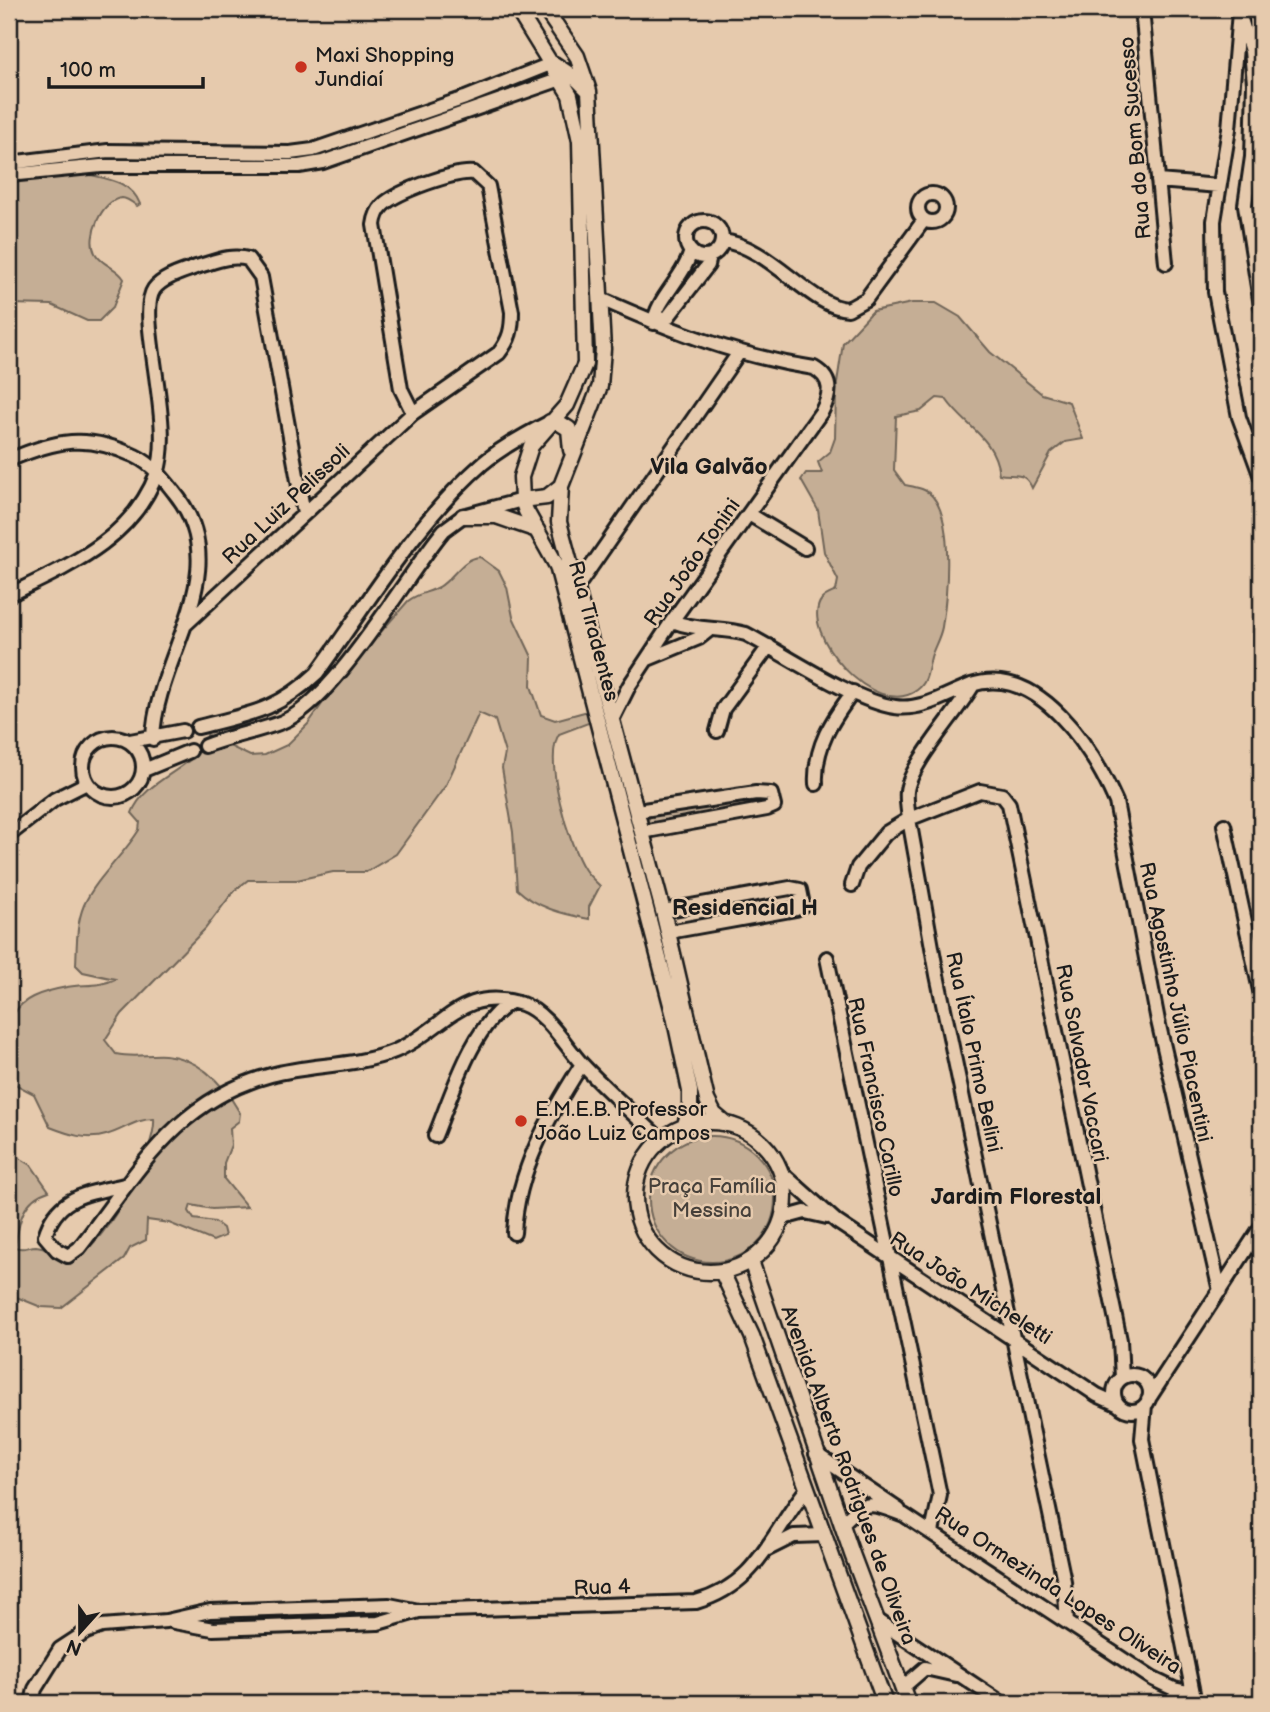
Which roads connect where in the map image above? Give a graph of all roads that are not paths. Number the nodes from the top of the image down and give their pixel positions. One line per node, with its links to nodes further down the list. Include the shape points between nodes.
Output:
1 (545, 9): 5 (main road, Rua Tiradentes)
2 (1142, 9): 18 (street, Rua do Bom Sucesso)
3 (1239, 10): 19 (street); 26 (street, via 1251,51 1254,83 1245,205)
4 (518, 11): 5 (main road, via 543,40 553,38); 7 (main road, Rua Tiradentes)
5 (557, 26): 6 (main road, Rua Tiradentes)
6 (578, 56): 8 (main road); 9 (main road, Rua Tiradentes)
7 (553, 63): 8 (main road, Rua Tiradentes); 11 (street)
8 (565, 76): 9 (main road); 15 (street, via 323,162); 30 (main road, Rua Tiradentes, via 580,141 587,351 576,392)
9 (589, 91): 25 (main road, Rua Tiradentes)
10 (155, 150): 11 (street); 12 (street); 14 (street, via 164,161)
11 (313, 150): 15 (street, via 294,164)
12 (26, 161): 13 (street); 16 (street)
13 (9, 163)
14 (179, 167): 15 (street); 16 (street, via 101,166)
15 (279, 167)
16 (66, 171): 17 (street)
17 (9, 175)
18 (1158, 181): 19 (street); 24 (street, Rua do Bom Sucesso)
19 (1219, 186): 34 (street, via 1214,221 1215,292 1239,417)
20 (925, 220): 21 (street, via 866,299 848,309 831,305 748,248)
21 (722, 241): 22 (street, via 714,224 699,222 688,232); 23 (street)
22 (691, 251): 23 (street, via 700,257); 27 (street, via 682,276 655,312)
23 (710, 256): 27 (street, via 668,317)
24 (1166, 263)
25 (601, 299): 27 (street, Rua João Tonini); 31 (main road, Rua Tiradentes, via 600,386)
26 (1261, 306)
27 (654, 323): 28 (street, Rua João Tonini)
28 (738, 354): 39 (street, Rua João Tonini, via 814,368 830,388 822,411); 43 (street)
29 (413, 413): 29 (street, Rua Luiz Pelissoli, via 499,353 512,328 488,186 474,173 451,174 385,203 376,215 401,389); 38 (street, Rua Luiz Pelissoli)
30 (550, 422): 31 (main road, via 569,429 573,443); 36 (street, via 502,449); 37 (main road, Rua Tiradentes, via 526,458)
31 (570, 458): 35 (main road, Rua Tiradentes)
32 (9, 460): 33 (street, via 44,445 81,441 119,449)
33 (158, 471): 38 (street, via 162,399 148,317 151,295 161,282 181,272 239,257 256,266 261,277); 44 (street, via 114,536 92,553); 46 (street, via 181,500 195,529 197,582)
34 (1261, 477)
35 (561, 486): 37 (main road, via 547,497); 43 (main road, Rua Tiradentes, via 559,522)
36 (458, 488): 40 (street); 55 (street, via 317,673 297,692 272,708)
37 (522, 500): 40 (street); 41 (main road, Rua Tiradentes)
38 (304, 514): 46 (street, Rua Luiz Pelissoli)
39 (749, 514): 42 (street); 45 (street, Rua João Tonini)
40 (464, 516): 41 (main road, via 496,516); 60 (street, via 433,543 311,703 283,722)
41 (537, 530): 78 (main road, Rua Tiradentes, via 556,566 674,1016 691,1091)
42 (804, 548)
43 (575, 590): 52 (main road, Rua Tiradentes)
44 (9, 594)
45 (672, 621): 47 (street, Rua Agostinho Júlio Piacentini); 49 (street, Rua João Tonini)
46 (186, 624): 58 (street, via 153,711)
47 (709, 630): 48 (street, Rua Agostinho Júlio Piacentini, via 732,630); 49 (street)
48 (769, 646): 53 (street, Rua Agostinho Júlio Piacentini); 57 (street, via 723,709)
49 (647, 659): 51 (street, Rua João Tonini)
50 (973, 685): 53 (street, Rua Agostinho Júlio Piacentini, via 916,706 898,707); 66 (street, Rua Ítalo Primo Belini, via 916,766 907,792); 90 (street, Rua Agostinho Júlio Piacentini, via 997,680 1046,702 1103,774 1116,802 1158,1021)
51 (629, 686): 52 (street); 54 (street, Rua João Tonini)
52 (602, 687): 54 (main road, Rua Tiradentes)
53 (853, 691): 64 (street, via 821,743 815,762)
54 (611, 720): 65 (main road, Rua Tiradentes)
55 (198, 727)
56 (183, 731): 58 (street)
57 (717, 731)
58 (153, 739): 59 (street)
59 (130, 741): 62 (street, via 143,759); 63 (street, via 117,736 92,745 84,756)
60 (205, 746)
61 (190, 751): 62 (street)
62 (144, 769): 63 (street, via 136,787 120,797 102,795)
63 (87, 783): 69 (street, via 55,799)
64 (816, 783)
65 (637, 811): 68 (main road, Rua Tiradentes); 68 (street, via 756,793 774,798 774,806 767,809)
66 (909, 819): 70 (street, via 886,833 858,867); 91 (street, Rua Ítalo Primo Belini); 92 (street, Rua Salvador Vaccari, via 980,791 1002,795 1009,804)
67 (1224, 825): 74 (street)
68 (642, 832): 71 (main road, Rua Tiradentes)
69 (9, 835)
70 (852, 885)
71 (663, 911): 72 (main road, Rua Tiradentes); 72 (street, via 790,888 802,895 803,905 796,909)
72 (669, 932): 77 (main road, Rua Tiradentes, via 707,1100)
73 (827, 958): 87 (street, Rua Francisco Carillo)
74 (1261, 995)
75 (511, 1002): 76 (street, via 531,1009); 79 (street, via 498,1009 462,1069); 82 (street, via 476,1000 379,1058 270,1075 233,1088 180,1124)
76 (582, 1064): 80 (street); 86 (street, via 533,1152 521,1187)
77 (726, 1124): 78 (main road); 81 (main road, via 760,1141)
78 (684, 1127): 80 (main road)
79 (435, 1136)
80 (661, 1140): 89 (main road, via 646,1158 637,1181 635,1205 642,1228 655,1249 675,1264)
81 (782, 1173): 83 (main road); 84 (street, Rua João Micheletti)
82 (124, 1185): 82 (street, via 79,1248 68,1256 50,1244 46,1236 49,1225 62,1205)
83 (783, 1219): 84 (street, Rua João Micheletti, via 814,1212); 88 (main road, via 765,1250)
84 (837, 1222): 87 (street, Rua João Micheletti)
85 (1261, 1227): 90 (street)
86 (514, 1233)
87 (891, 1260): 91 (street, Rua João Micheletti); 104 (street, Rua Francisco Carillo, via 940,1495)
88 (751, 1261): 89 (main road); 100 (main road, Avenida Alberto Rodrigues de Oliveira)
89 (722, 1272): 101 (main road, Avenida Alberto Rodrigues de Oliveira, via 752,1336)
90 (1220, 1291): 93 (street)
91 (1012, 1339): 96 (street, Rua João Micheletti); 112 (street, Rua Ítalo Primo Belini, via 1063,1581)
92 (1120, 1340): 94 (street, Rua Salvador Vaccari); 95 (street, Rua Salvador Vaccari)
93 (1166, 1371): 94 (street); 97 (street)
94 (1139, 1377): 95 (street); 97 (street, via 1149,1388)
95 (1120, 1380): 96 (street, via 1102,1387); 98 (street, via 1114,1393)
96 (1084, 1386): 98 (street, Rua João Micheletti)
97 (1147, 1403): 98 (street, via 1136,1411); 99 (street)
98 (1122, 1407): 99 (street)
99 (1142, 1439): 117 (street)
100 (816, 1454): 102 (street, Rua Ormezinda Lopes Oliveira, via 891,1502); 103 (main road, Avenida Alberto Rodrigues de Oliveira)
101 (806, 1490): 105 (main road, Avenida Alberto Rodrigues de Oliveira); 106 (street, Rua 4)
102 (904, 1516): 103 (street, Rua Ormezinda Lopes Oliveira, via 864,1504); 104 (street, Rua Ormezinda Lopes Oliveira)
103 (842, 1524): 110 (main road, Avenida Alberto Rodrigues de Oliveira)
104 (932, 1532): 112 (street, Rua Ormezinda Lopes Oliveira)
105 (824, 1535): 106 (street, Rua 4, via 794,1536); 119 (main road, Avenida Alberto Rodrigues de Oliveira)
106 (766, 1550): 109 (street, Rua 4, via 734,1587 696,1602)
107 (350, 1606): 108 (street, Rua 4); 109 (street, Rua 4, via 389,1605); 113 (street)
108 (311, 1607): 111 (street, Rua 4, via 210,1611); 114 (street)
109 (419, 1611): 113 (street, Rua 4, via 390,1622)
110 (877, 1619): 115 (street); 116 (main road, Avenida Alberto Rodrigues de Oliveira)
111 (166, 1621): 114 (street, Rua 4, via 213,1629); 118 (street, Rua 4, via 102,1626 86,1632 60,1649 35,1689)
112 (1067, 1622): 117 (street, Rua Ormezinda Lopes Oliveira, via 1153,1679)
113 (350, 1624): 114 (street, Rua 4)
114 (312, 1625)
115 (963, 1678): 116 (street, via 925,1668); 121 (street)
116 (902, 1688): 120 (main road, Avenida Alberto Rodrigues de Oliveira)
117 (1194, 1698)
118 (32, 1703)
119 (885, 1703)
120 (908, 1703)
121 (1002, 1703)

